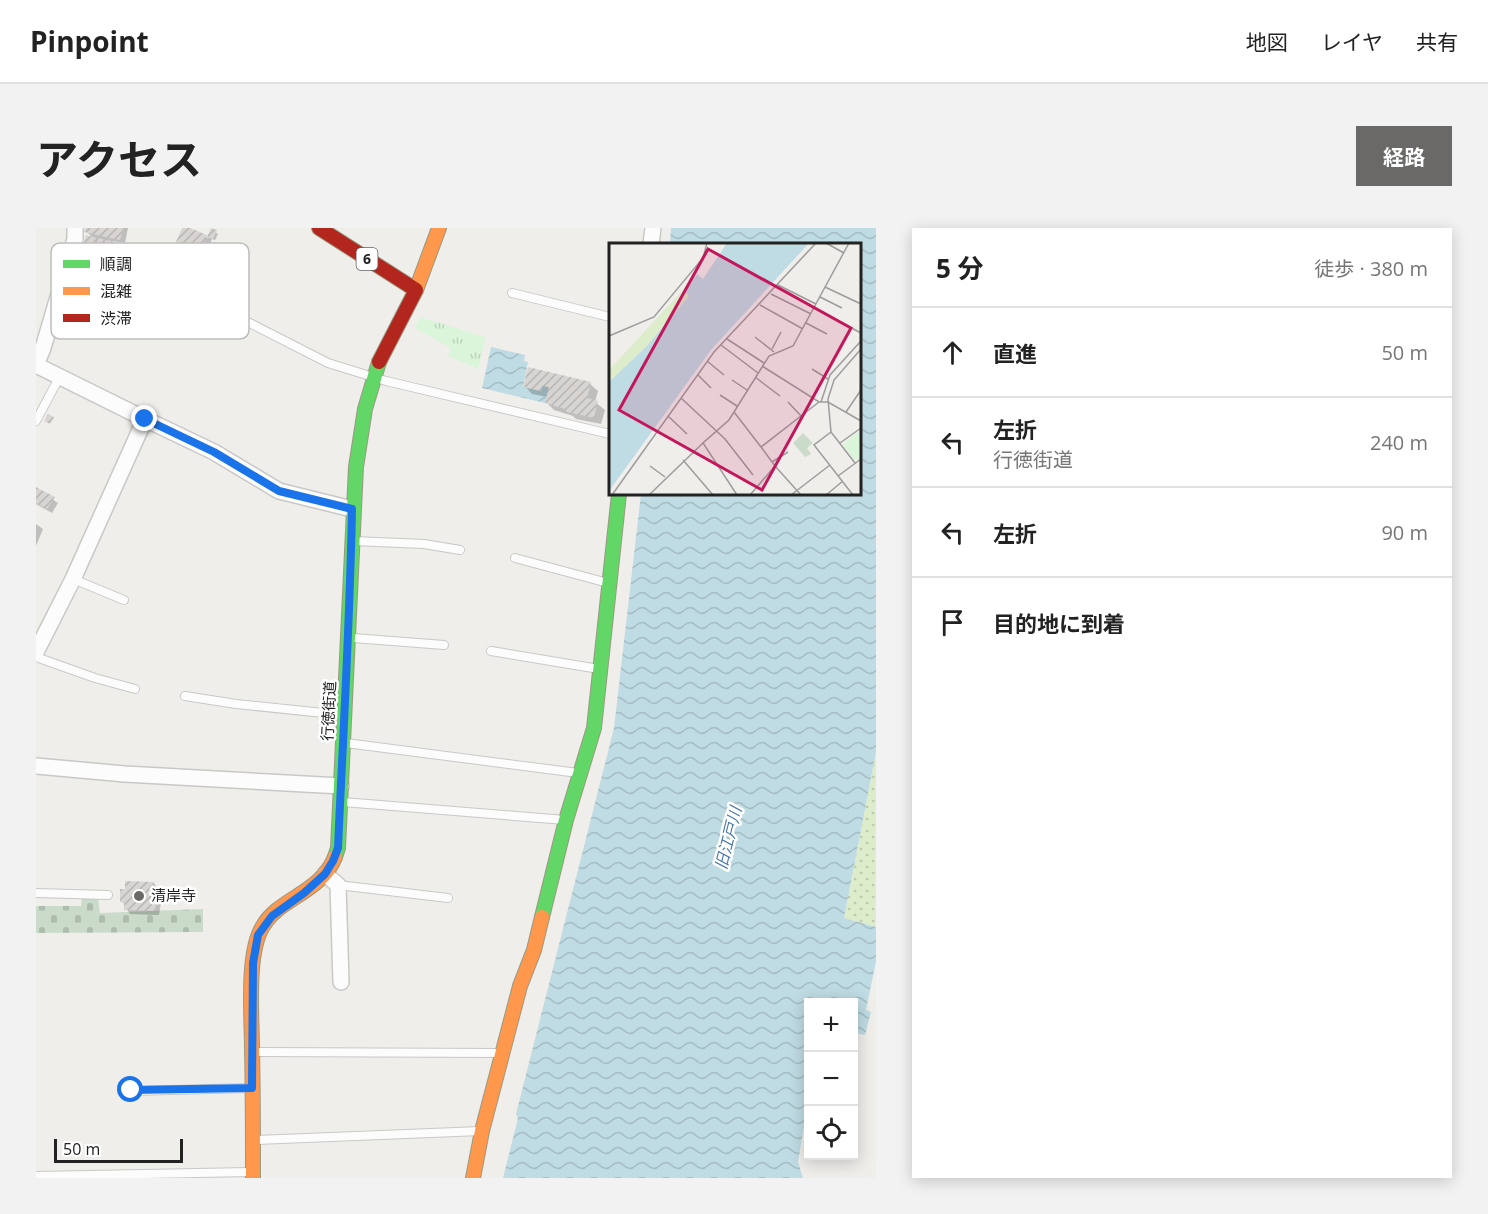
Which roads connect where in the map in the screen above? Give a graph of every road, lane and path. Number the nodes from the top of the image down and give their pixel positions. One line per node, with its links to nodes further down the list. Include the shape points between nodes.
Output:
1 (75, 228): 5 (street)
2 (319, 228): 7 (main road, 6)
3 (439, 228): 7 (main road, 行徳街道)
4 (653, 228): 6 (street)
5 (74, 243)
6 (651, 243)
7 (416, 290): 14 (main road, 行徳街道)
8 (512, 293): 9 (lane)
9 (609, 317)
10 (51, 323): 12 (street)
11 (249, 323): 14 (lane, via 328,363)
12 (36, 364): 13 (street)
13 (60, 376): 15 (street); 16 (lane)
14 (373, 377): 17 (lane); 19 (main road, 行徳街道, via 363,412)
15 (145, 419): 19 (street, via 214,452 279,491); 23 (street)
16 (36, 421)
17 (609, 434)
18 (619, 495): 24 (main road)
19 (352, 509): 20 (main road, 行徳街道)
20 (352, 541): 21 (lane); 26 (main road, 行徳街道)
21 (460, 550)
22 (515, 558): 24 (lane)
23 (73, 579): 25 (lane); 29 (street)
24 (609, 584): 31 (main road)
25 (124, 600)
26 (349, 638): 27 (lane); 34 (main road, 行徳街道)
27 (444, 645)
28 (491, 651): 31 (lane)
29 (36, 652)
30 (36, 657): 32 (lane)
31 (601, 669): 37 (main road, via 594,728)
32 (135, 689)
33 (185, 696): 34 (lane)
34 (345, 715): 35 (main road, 行徳街道)
35 (343, 742): 37 (lane); 38 (main road, 行徳街道)
36 (36, 766): 38 (street)
37 (580, 773): 40 (main road)
38 (341, 786): 39 (main road, 行徳街道)
39 (340, 802): 40 (lane); 41 (main road, 行徳街道, via 338,848)
40 (566, 820): 48 (main road, via 534,950)
41 (325, 874): 42 (street); 47 (main road, 行徳街道, via 272,916 258,935 253,963)
42 (339, 885): 45 (lane); 46 (street)
43 (36, 893): 44 (lane)
44 (108, 895)
45 (448, 898)
46 (341, 982)
47 (253, 1052): 48 (lane); 49 (main road, 行徳街道)
48 (502, 1053): 51 (main road)
49 (252, 1088): 50 (lane); 52 (main road, 行徳街道)
50 (131, 1090)
51 (482, 1131): 52 (lane); 55 (main road)
52 (254, 1140): 53 (main road, 行徳街道)
53 (253, 1175): 54 (lane)
54 (36, 1176)
55 (473, 1178)

